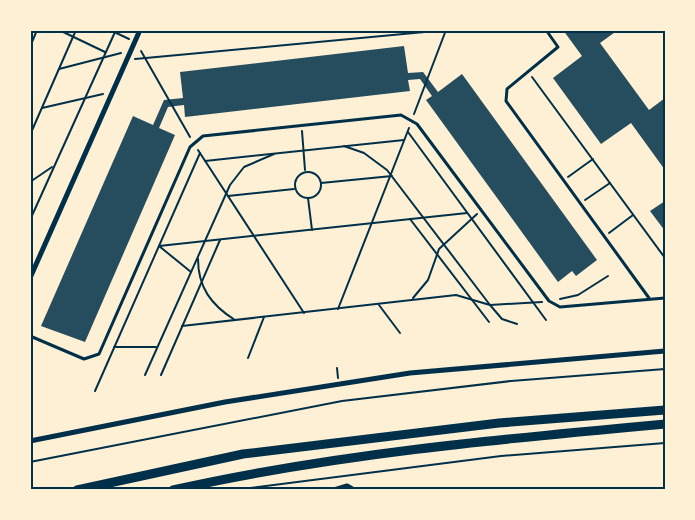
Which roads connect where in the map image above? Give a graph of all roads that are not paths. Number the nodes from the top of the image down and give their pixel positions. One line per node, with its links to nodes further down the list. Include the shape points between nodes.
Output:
1 (140, 30): 3 (street)
2 (546, 30): 4 (lane, via 558,47 507,90 506,101)
3 (30, 278)
4 (649, 298): 5 (lane); 6 (lane, via 560,307 549,301 417,124 401,115 203,136 190,147 99,354 84,359)
5 (665, 298)
6 (30, 336)
7 (665, 351): 10 (street, via 410,373 225,402)
8 (665, 410): 11 (highway, via 499,423 243,454)
9 (665, 424): 12 (highway, via 469,443 250,473)
10 (30, 441)
11 (77, 490)
12 (172, 490)
13 (334, 490): 14 (street, via 347,486)
14 (354, 490)

